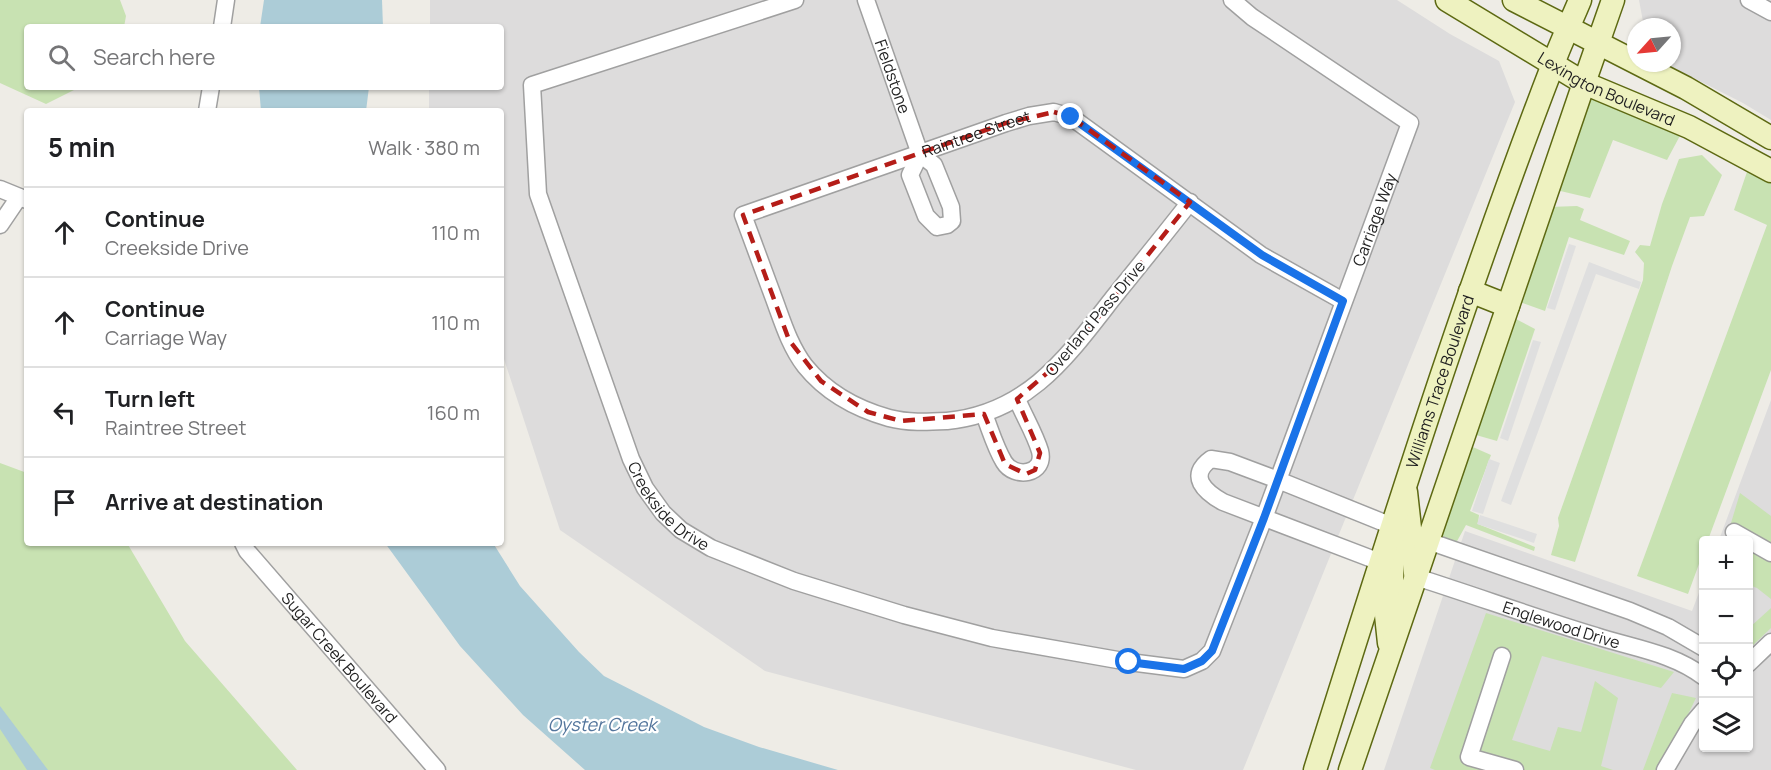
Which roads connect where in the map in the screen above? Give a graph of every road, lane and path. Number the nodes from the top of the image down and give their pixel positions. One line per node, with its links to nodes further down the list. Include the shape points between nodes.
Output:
1 (226, 0): 11 (street)
2 (795, 0): 33 (street, Creekside Drive, via 532,85 538,194 631,459 663,513 681,530 711,548 794,581 893,612 992,638 1184,669 1202,661 1212,651)
3 (866, 0): 19 (street, Fieldstone)
4 (1232, 0): 27 (street, Carriage Way, via 1410,123)
5 (1447, 0): 14 (main road, Lexington Boulevard)
6 (1514, 0): 12 (main road, Lexington Boulevard)
7 (1580, 0): 12 (main road, Williams Trace Boulevard)
8 (1613, 0): 13 (main road)
9 (1749, 0): 10 (street)
10 (1771, 12)
11 (222, 24)
12 (1568, 29): 13 (main road, Lexington Boulevard); 14 (main road, Williams Trace Boulevard)
13 (1598, 44): 15 (main road); 18 (main road, Lexington Boulevard, via 1686,88)
14 (1552, 65): 15 (main road, Lexington Boulevard); 26 (main road, Williams Trace Boulevard)
15 (1584, 83): 20 (main road, Lexington Boulevard, via 1689,127); 28 (main road)
16 (211, 90): 17 (street)
17 (208, 108)
18 (1771, 138)
19 (920, 154): 23 (street, Raintree Street, via 1006,123 1054,112 1071,117); 24 (street, Raintree Street)
20 (1771, 171)
21 (0, 189): 22 (street)
22 (24, 198): 25 (street)
23 (1190, 202): 27 (street, Raintree Street, via 1262,255); 29 (street, Overland Pass Drive, via 1069,354)
24 (742, 215): 30 (street, Overland Pass Drive, via 789,340 806,366 842,398 868,412 901,421 938,422)
25 (0, 225)
26 (1470, 291): 28 (main road); 32 (main road, Williams Trace Boulevard)
27 (1343, 301): 31 (street, Carriage Way)
28 (1508, 306): 36 (main road)
29 (1017, 399): 30 (street, Overland Pass Drive); 30 (street, via 1040,453 1035,470 1026,474 1016,472 1005,464)
30 (984, 414)
31 (1278, 480): 33 (street, Carriage Way); 33 (street, via 1220,460 1211,459 1200,471 1202,487 1208,494); 34 (street)
32 (1406, 485): 34 (main road, Williams Trace Boulevard); 40 (main road)
33 (1264, 518): 39 (street)
34 (1392, 526): 39 (main road, Williams Trace Boulevard); 43 (main road, via 1392,585 1386,615)
35 (1734, 531): 38 (street)
36 (1428, 541): 40 (main road); 42 (street, Englewood Drive, via 1630,610)
37 (245, 546): 48 (street, Sugar Creek Boulevard)
38 (1771, 553)
39 (1380, 562): 49 (main road, Williams Trace Boulevard)
40 (1416, 577): 43 (main road); 46 (street, Englewood Drive, via 1664,656)
41 (1771, 642): 45 (street)
42 (1699, 645)
43 (1390, 652): 50 (main road)
44 (1502, 656): 51 (street, via 1469,757)
45 (1753, 660)
46 (1699, 673)
47 (1699, 716): 52 (street)
48 (437, 770)
49 (1315, 770)
50 (1350, 770)
51 (1515, 770)
52 (1665, 770)

